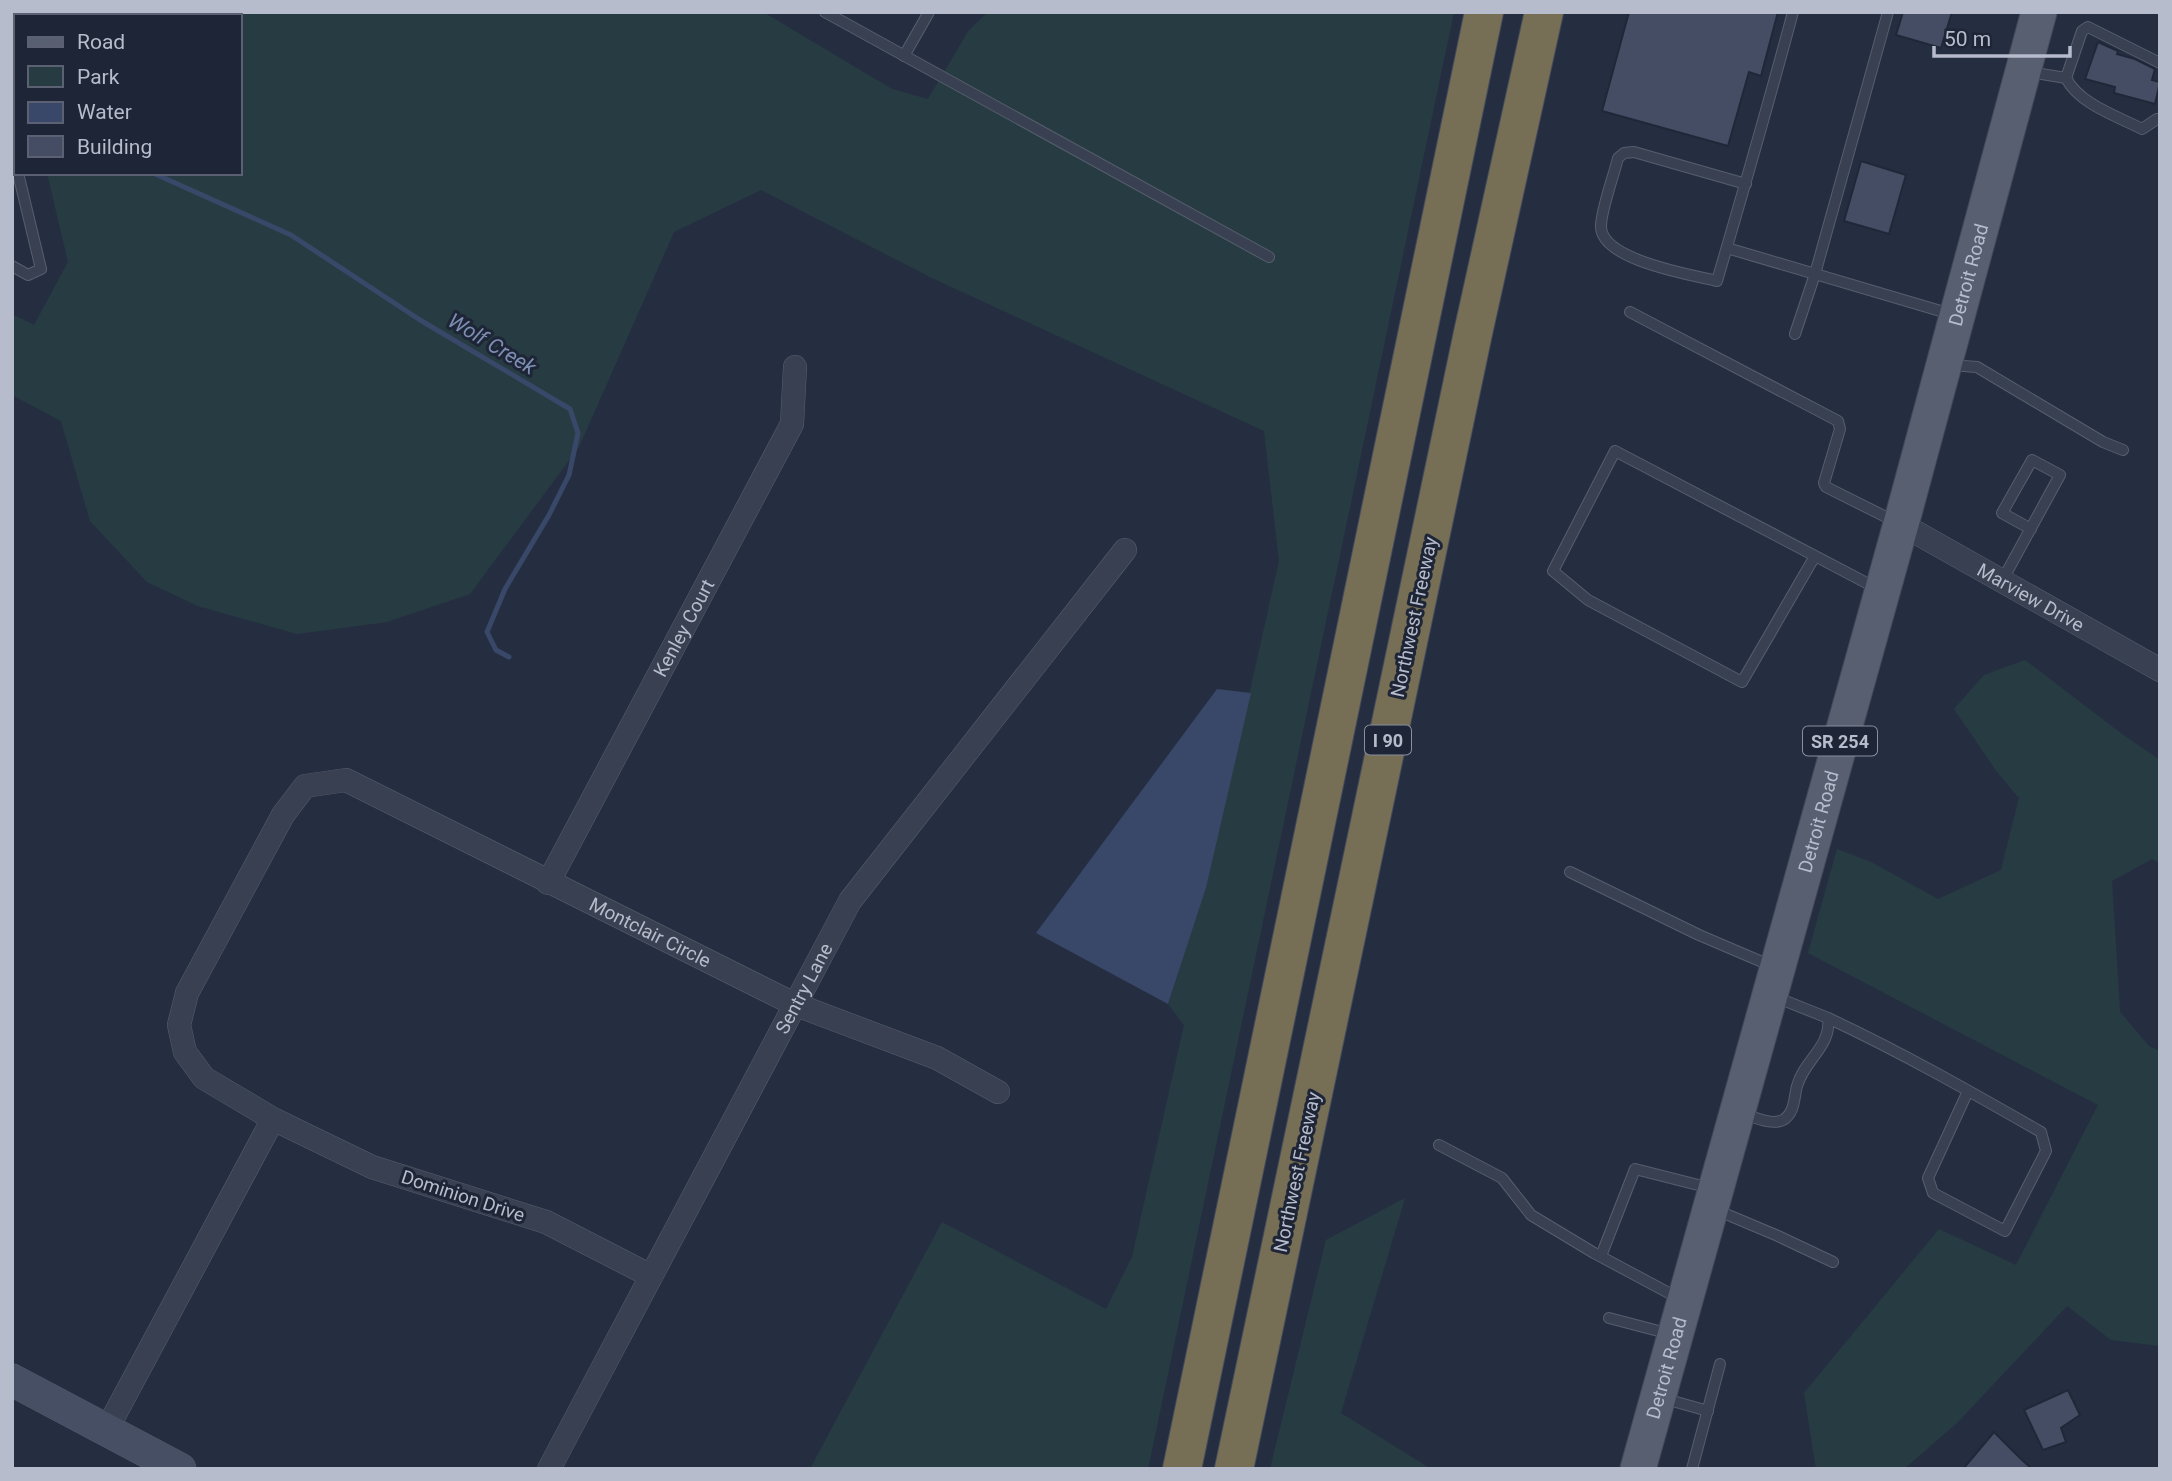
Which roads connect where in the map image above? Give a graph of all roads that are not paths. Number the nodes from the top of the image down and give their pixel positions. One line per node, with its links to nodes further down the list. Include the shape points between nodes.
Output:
1 (825, 12): 8 (lane)
2 (929, 12): 8 (lane)
3 (1484, 12): 59 (highway, I 90)
4 (1545, 12): 60 (highway, Northwest Freeway / I 90)
5 (1793, 12): 14 (lane)
6 (1888, 12): 20 (lane)
7 (2039, 12): 10 (main road, Detroit Road / SR 254)
8 (904, 56): 18 (lane)
9 (2160, 63): 11 (lane, via 2088,27 2082,31)
10 (2022, 71): 11 (lane); 22 (main road, Detroit Road / SR 254)
11 (2066, 78): 12 (lane, via 2082,97 2142,129)
12 (2159, 117)
13 (18, 175): 16 (lane)
14 (1746, 184): 17 (lane); 17 (lane, via 1634,152 1618,158 1601,228 1605,239 1621,253 1717,281)
15 (12, 203): 16 (lane)
16 (27, 210): 19 (lane, via 41,269 28,275)
17 (1727, 248): 20 (lane)
18 (1269, 257)
19 (12, 266)
20 (1815, 274): 22 (lane); 23 (lane)
21 (1630, 312): 27 (lane, via 1838,421 1826,487)
22 (1957, 316): 24 (main road, Detroit Road / SR 254)
23 (1795, 334)
24 (1944, 364): 26 (lane, via 1977,367); 27 (main road, Detroit Road / SR 254)
25 (796, 367): 36 (street, Kenley Court, via 792,424)
26 (2123, 450)
27 (1901, 524): 31 (street, Marview Drive); 32 (main road, Detroit Road / SR 254)
28 (2031, 529): 28 (lane, via 2060,475 2032,460 2003,513); 31 (lane)
29 (1125, 550): 38 (street, Sentry Lane, via 850,901)
30 (1815, 556): 30 (lane, via 1742,682 1588,600 1553,571 1615,450); 32 (lane)
31 (2002, 581): 33 (street, Marview Drive)
32 (1881, 591): 37 (main road, Detroit Road / SR 254)
33 (2160, 670)
34 (305, 786): 36 (street, Montclair Circle, via 346,780); 43 (street, Dominion Drive, via 283,815 187,993 179,1025 185,1052 204,1077)
35 (1570, 872): 37 (lane, via 1699,935)
36 (548, 883): 38 (street, Montclair Circle)
37 (1773, 981): 39 (lane); 42 (main road, Detroit Road / SR 254)
38 (794, 1004): 41 (street, Montclair Circle, via 937,1058); 48 (street, Sentry Lane)
39 (1828, 1018): 40 (lane); 42 (lane, via 1830,1029 1801,1075 1793,1109 1783,1120 1771,1122)
40 (1968, 1091): 40 (lane, via 2041,1132 2046,1151 2005,1231 1933,1193 1928,1178)
41 (998, 1092)
42 (1738, 1112): 45 (main road, Detroit Road / SR 254)
43 (273, 1119): 48 (street, Dominion Drive, via 372,1167 546,1222); 56 (street)
44 (1439, 1145): 46 (lane, via 1502,1178 1531,1215)
45 (1714, 1199): 46 (lane, via 1635,1169); 47 (lane); 49 (main road, Detroit Road / SR 254)
46 (1601, 1256): 49 (lane)
47 (1833, 1262)
48 (651, 1276): 58 (street, Sentry Lane)
49 (1685, 1301): 51 (main road, Detroit Road / SR 254)
50 (1609, 1318): 51 (lane)
51 (1676, 1336): 54 (main road, Detroit Road / SR 254)
52 (1720, 1364): 55 (lane)
53 (12, 1380): 56 (street)
54 (1659, 1397): 55 (lane); 61 (main road, Detroit Road / SR 254)
55 (1708, 1411): 62 (lane)
56 (107, 1429): 57 (street)
57 (165, 1465)
58 (550, 1469)
59 (1182, 1469)
60 (1234, 1469)
61 (1638, 1469)
62 (1692, 1469)

